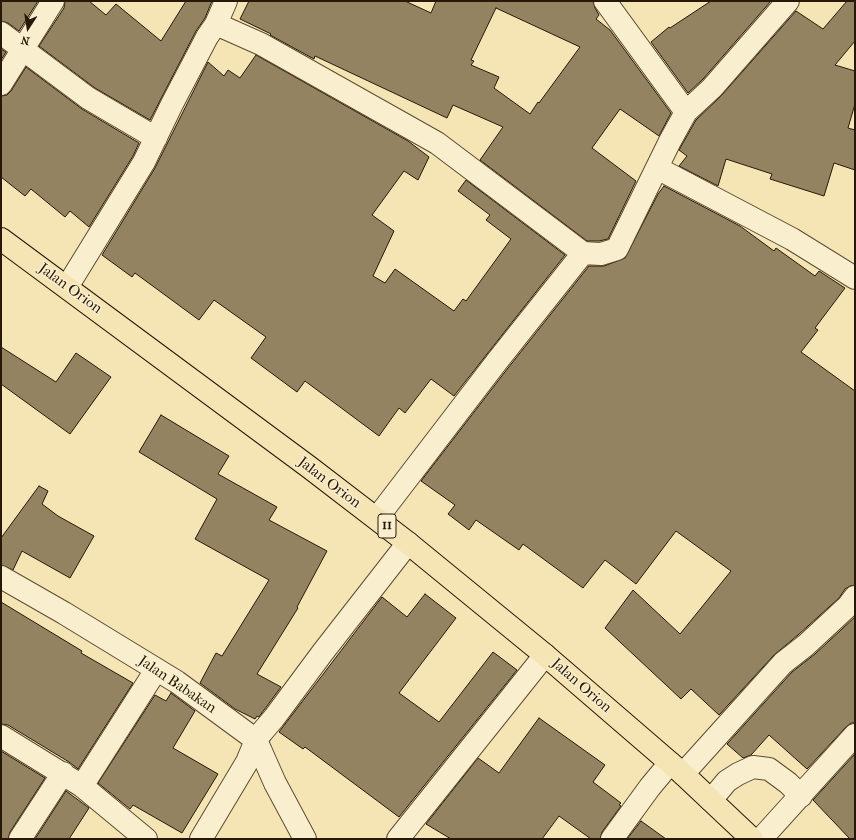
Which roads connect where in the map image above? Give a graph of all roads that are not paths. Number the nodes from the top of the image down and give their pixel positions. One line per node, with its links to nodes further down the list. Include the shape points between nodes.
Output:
1 (53, 1): 7 (street)
2 (226, 1): 5 (street)
3 (605, 1): 9 (street)
4 (788, 1): 9 (street, via 712,88)
5 (216, 24): 10 (street); 13 (street, via 261,44 437,143)
6 (1, 33): 7 (street)
7 (23, 49): 8 (street); 10 (street, via 88,98)
8 (1, 84)
9 (686, 112): 11 (street)
10 (156, 138): 15 (street, via 144,162)
11 (657, 168): 13 (street, via 617,249 601,254); 14 (street, via 792,239)
12 (1, 239): 15 (highway, Jalan Orion / 11)
13 (583, 253): 16 (street)
14 (855, 278)
15 (67, 287): 16 (highway, Jalan Orion / 11)
16 (377, 518): 17 (highway, Jalan Orion / 11)
17 (408, 543): 20 (highway, Jalan Orion / 11); 22 (street)
18 (1, 577): 21 (street, Jalan Babakan)
19 (855, 597): 25 (street, via 806,645 783,663)
20 (545, 655): 25 (highway, Jalan Orion / 11); 34 (street)
21 (156, 670): 22 (street, Jalan Babakan); 27 (street)
22 (264, 730): 32 (street); 33 (street, via 274,783)
23 (855, 735): 28 (street)
24 (1, 736): 26 (street)
25 (677, 769): 29 (highway, Jalan Orion / 11); 35 (street, via 650,787)
26 (63, 773): 27 (street); 30 (street)
27 (82, 786): 31 (street)
28 (801, 796): 29 (street, via 769,769 753,767 727,781); 37 (street)
29 (711, 800): 36 (highway, Jalan Orion / 11)
30 (20, 839)
31 (146, 839)
32 (201, 839)
33 (305, 839)
34 (398, 839)
35 (612, 839)
36 (752, 839)
37 (761, 839)

